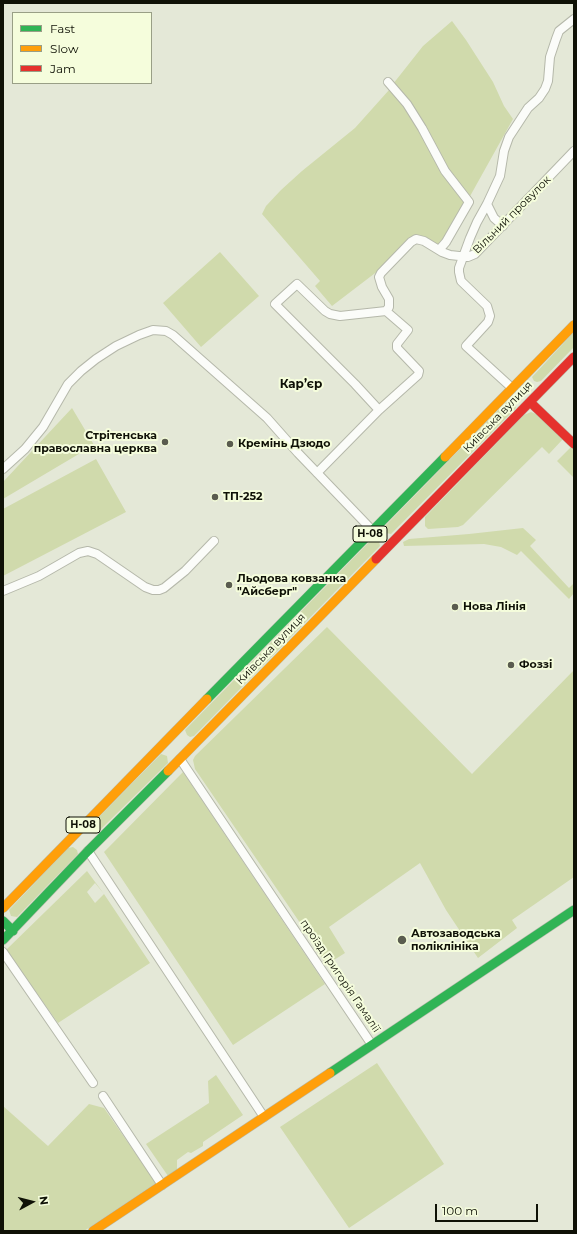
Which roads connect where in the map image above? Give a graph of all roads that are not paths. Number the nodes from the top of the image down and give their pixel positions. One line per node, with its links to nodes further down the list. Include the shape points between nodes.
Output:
1 (574, 19): 4 (street, via 560,31 556,39 545,89 528,108 509,138 500,176)
2 (388, 82): 6 (street, via 407,104 445,171 469,202)
3 (574, 151): 5 (street, Вільний провулок)
4 (487, 204): 5 (street, via 494,218); 7 (street, via 472,232)
5 (503, 226): 7 (street, Вільний провулок, via 475,254)
6 (439, 250): 7 (street, Вільний провулок); 8 (street, Вільний провулок, via 424,240 416,239 381,272 380,281 390,304)
7 (463, 257): 11 (street, via 459,268 460,278 487,306 490,316 488,322 466,346)
8 (386, 311): 12 (street, via 408,330 397,344 397,348 419,371 418,375); 12 (street, via 334,316 325,311 297,284 275,304)
9 (574, 325): 11 (main road, Київська вулиця / Н-08)
10 (574, 356): 11 (main road, Київська вулиця / Н-08)
11 (520, 393): 13 (main road); 16 (main road, Київська вулиця / Н-08); 16 (main road, Київська вулиця / Н-08)
12 (379, 410): 15 (street)
13 (574, 444)
14 (3, 469): 15 (street, via 39,432 68,384 81,371 116,346 139,335 160,330 173,335 267,418)
15 (318, 473): 16 (street)
16 (381, 538): 19 (main road, Київська вулиця / Н-08); 19 (main road, Київська вулиця / Н-08)
17 (214, 542): 18 (street, via 185,571 159,590 145,587 97,554 88,551 79,553 39,576)
18 (3, 591)
19 (173, 751): 20 (main road, Київська вулиця / Н-08); 20 (main road, Київська вулиця / Н-08); 27 (street, проїзд Григорія Гамалії)
20 (80, 844): 21 (main road, Київська вулиця / Н-08); 24 (main road, Київська вулиця / Н-08); 30 (street)
21 (3, 908)
22 (574, 910): 27 (main road, проїзд Григорія Гамалії)
23 (3, 921): 24 (main road)
24 (13, 930): 25 (main road, Київська вулиця / Н-08)
25 (3, 940)
26 (3, 952): 28 (street)
27 (372, 1045): 30 (main road)
28 (93, 1083)
29 (103, 1096): 31 (street)
30 (264, 1117): 31 (main road)
31 (162, 1185): 32 (main road)
32 (93, 1231)

